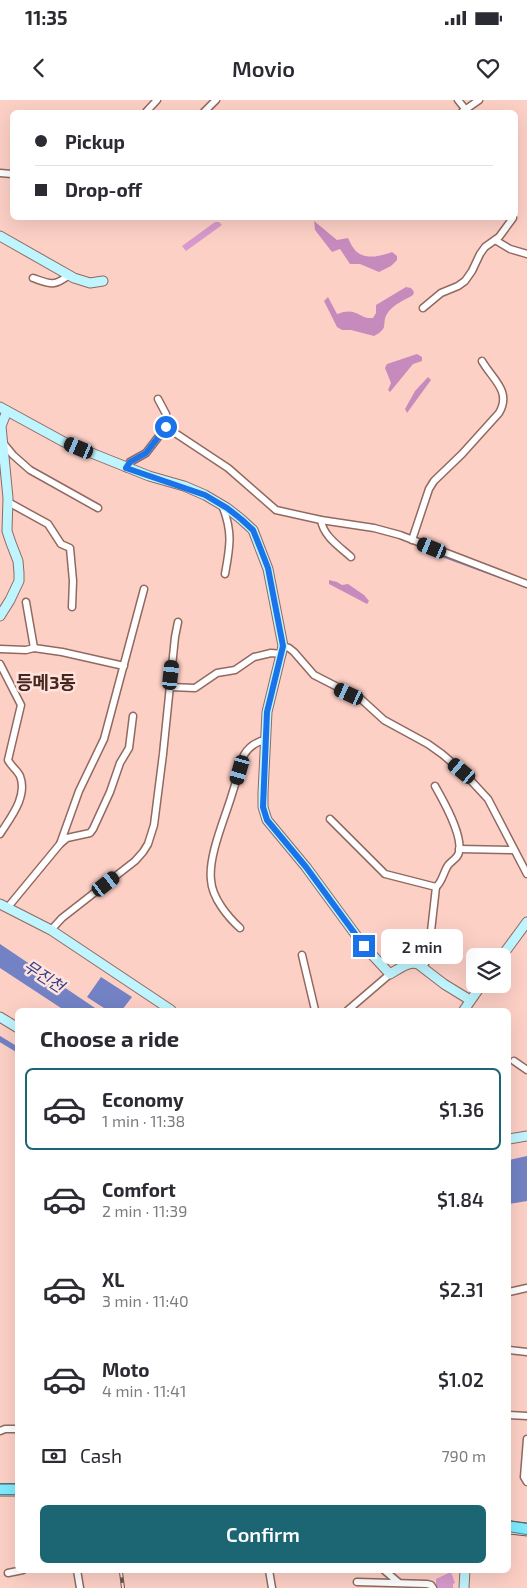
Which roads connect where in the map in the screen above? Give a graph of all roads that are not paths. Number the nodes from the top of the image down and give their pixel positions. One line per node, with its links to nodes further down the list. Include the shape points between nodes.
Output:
1 (157, 100): 4 (street)
2 (216, 100): 5 (street)
3 (479, 100): 6 (street)
4 (148, 110)
5 (206, 110)
6 (465, 110)
7 (512, 220): 9 (street)
8 (0, 236): 11 (street)
9 (495, 240): 10 (street); 14 (street, via 485,247 465,281 441,293)
10 (527, 254)
11 (69, 275): 12 (street, via 50,284); 13 (street, via 84,282)
12 (33, 278)
13 (103, 281)
14 (423, 308)
15 (482, 361): 26 (street, via 500,386 504,405 434,481)
16 (158, 400): 19 (street, via 166,414)
17 (3, 409): 18 (street); 21 (street, via 64,442)
18 (0, 426): 20 (street)
19 (166, 427): 21 (street, via 146,453); 25 (street, via 228,468 276,510)
20 (2, 441): 22 (street); 24 (street, via 30,470)
21 (126, 468): 23 (street, via 184,486)
22 (8, 502): 32 (street, via 48,524 61,544 70,548); 33 (street, via 7,530 18,560 19,581)
23 (221, 504): 28 (street, via 230,537); 37 (street, via 253,530 256,537 268,568)
24 (98, 508)
25 (321, 520): 26 (street, via 374,528); 27 (street, via 326,534)
26 (412, 540): 29 (street)
27 (352, 556)
28 (225, 574)
29 (527, 584)
30 (144, 589): 39 (street)
31 (26, 602): 35 (street)
32 (72, 607)
33 (0, 616)
34 (178, 622): 40 (street)
35 (34, 648): 36 (street); 39 (street)
36 (0, 649)
37 (283, 650): 40 (street, via 254,658 235,670 217,673 195,688); 42 (street, via 267,712); 48 (street, via 289,648 314,675 361,700 384,720 428,744 462,771 488,799)
38 (0, 664): 45 (street, via 21,705 8,760 22,785 16,809)
39 (124, 666): 46 (street, via 104,740 79,791)
40 (170, 687): 54 (street, via 154,825 148,844 135,861)
41 (133, 716): 46 (street, via 129,748 93,829 90,833 67,838)
42 (266, 740): 53 (street, via 254,743 243,757 211,870 213,891); 58 (street, via 263,807 267,820 364,946)
43 (435, 786): 47 (street, via 451,816)
44 (330, 819): 50 (street, via 384,874)
45 (0, 834)
46 (60, 844): 51 (street)
47 (459, 849): 48 (street); 50 (street, via 459,854 448,865)
48 (514, 850): 49 (street)
49 (527, 874)
50 (436, 887): 57 (street, via 428,958)
51 (4, 905): 54 (street)
52 (527, 922): 55 (street)
53 (240, 928)
54 (50, 930): 61 (street)
55 (508, 948)
56 (302, 956): 62 (street)
57 (423, 967): 58 (street, via 413,962); 60 (street)
58 (390, 974): 63 (street)
59 (475, 993): 60 (street)
60 (470, 1000): 64 (street)
61 (169, 1008)
62 (315, 1008)
63 (350, 1008)
64 (465, 1008)
65 (0, 1017): 67 (street)
66 (0, 1022): 68 (street)
67 (15, 1026)
68 (15, 1027)
69 (514, 1061): 70 (street)
70 (527, 1070)
71 (527, 1136): 72 (street)
72 (511, 1139)
73 (527, 1288): 74 (street)
74 (511, 1292)
75 (511, 1350): 76 (street)
76 (527, 1352)
77 (511, 1415): 78 (street)
78 (527, 1416)
79 (15, 1429): 80 (street)
80 (0, 1431)
81 (527, 1439): 82 (street, via 524,1477)
82 (527, 1482)
83 (0, 1489): 84 (main road)
84 (15, 1489)
85 (511, 1526): 86 (main road)
86 (527, 1528)
87 (15, 1572): 88 (street)
88 (8, 1573)
89 (78, 1573): 95 (street)
90 (270, 1573): 96 (street)
91 (388, 1573): 94 (street)
92 (465, 1573): 98 (street)
93 (357, 1582): 94 (street)
94 (398, 1582): 97 (street, via 427,1584)
95 (80, 1588)
96 (272, 1588)
97 (432, 1588)
98 (464, 1588)

